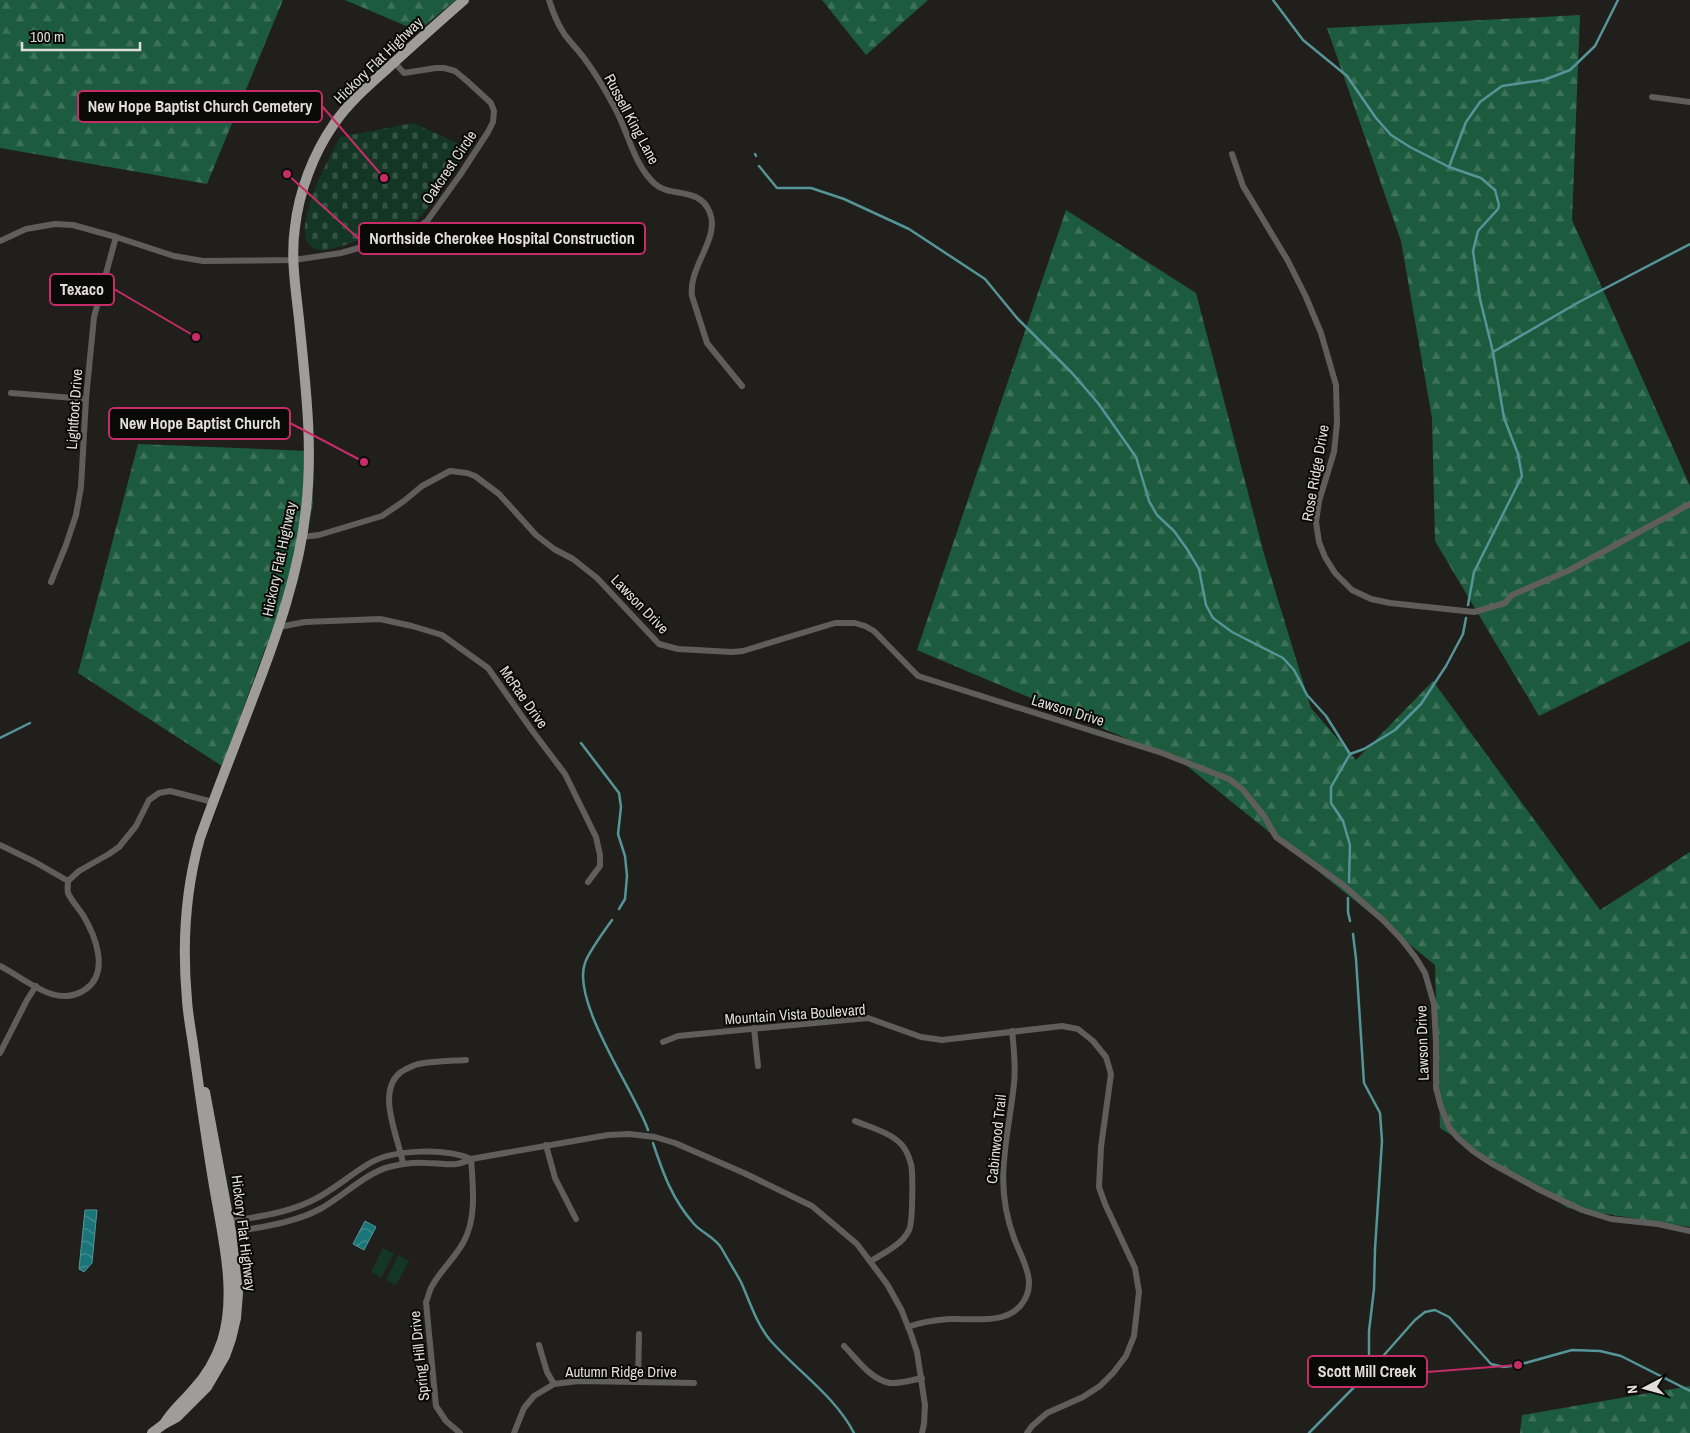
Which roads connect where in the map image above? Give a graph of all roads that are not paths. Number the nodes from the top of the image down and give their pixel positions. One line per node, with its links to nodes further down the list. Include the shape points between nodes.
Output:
1 (464, 0): 3 (main road, Hickory Flat Highway)
2 (549, 0): 10 (street, Russell King Lane, via 561,29 585,59 616,111 644,170 656,185 693,195 710,214 712,233 697,266 692,296 708,343)
3 (394, 62): 9 (main road, Hickory Flat Highway, via 342,114 316,157 298,208); 9 (street, Oakcrest Circle, via 404,73 444,68 467,80 491,102 493,122 488,132 427,222 417,229 341,253)
4 (1652, 97): 5 (street)
5 (1690, 102)
6 (1232, 154): 13 (street, Rose Ridge Drive, via 1243,186 1306,297 1321,333 1336,385 1334,452 1316,522 1325,557 1352,590 1390,603 1474,612 1505,603 1512,595 1570,570)
7 (116, 237): 8 (street, via 73,225 56,224 26,229); 9 (street, via 174,256 203,261); 12 (street, Lightfoot Drive, via 94,317)
8 (0, 241)
9 (294, 260): 14 (main road, Hickory Flat Highway, via 310,468)
10 (742, 386)
11 (11, 393): 12 (street)
12 (86, 399): 15 (street, Lightfoot Drive, via 81,487 76,514)
13 (1690, 504)
14 (302, 537): 16 (main road, Hickory Flat Highway); 36 (street, Lawson Drive, via 382,516 422,486 450,471 466,473 499,494 536,535 597,578 658,644 678,649 743,651 835,623 855,623 874,631 918,676 1162,753 1228,779 1251,799 1276,837 1344,885 1402,940 1416,958 1425,973 1434,1004 1436,1088 1440,1107 1458,1138 1491,1163 1582,1210 1611,1219)
15 (51, 582)
16 (279, 627): 17 (main road, Hickory Flat Highway); 20 (street, McRae Drive, via 305,622 380,619 442,635 488,668 565,774 596,836 600,866)
17 (213, 802): 19 (street, via 170,791 159,793 149,800 136,826 119,847); 35 (main road, Hickory Flat Highway, via 194,859 186,905 186,988 200,1102)
18 (0, 846): 19 (street)
19 (68, 881): 22 (street, via 68,893 93,937 99,971 89,987 68,997 56,996)
20 (588, 882)
21 (0, 966): 22 (street)
22 (36, 986): 26 (street)
23 (754, 1028): 24 (street, Mountain Vista Boulevard, via 868,1018 921,1038 942,1040); 25 (street, Mountain Vista Boulevard, via 678,1036); 28 (street)
24 (1012, 1031): 38 (street, Cabinwood Trail, via 1014,1085 1002,1170 1004,1202 1027,1266 1028,1294 1021,1306 997,1318 949,1319); 50 (street, Mountain Vista Boulevard, via 1062,1026 1078,1029 1106,1057 1110,1074 1099,1187 1135,1268 1139,1292 1134,1336 1126,1356 1113,1373 1083,1397 1047,1413)
25 (663, 1042)
26 (0, 1054)
27 (466, 1060): 31 (street, via 418,1064 403,1071 392,1082 389,1106)
28 (758, 1066)
29 (855, 1121): 37 (street, via 901,1144 911,1165 910,1229 902,1240)
30 (546, 1145): 32 (street); 34 (street, via 555,1178); 37 (street, via 629,1134 675,1143 812,1206 858,1244)
31 (401, 1153): 32 (street, via 460,1154); 33 (street); 35 (street, via 371,1162 319,1198)
32 (471, 1159): 33 (street, via 459,1165); 47 (street, Spring Hill Drive, via 472,1213 464,1242 432,1287 426,1302 436,1406)
33 (403, 1164): 35 (street, via 379,1170 338,1199 302,1217 278,1224)
34 (576, 1219)
35 (226, 1227): 46 (main road, Hickory Flat Highway, via 228,1295 222,1340 202,1379 172,1410 164,1424)
36 (1690, 1231)
37 (871, 1261): 38 (street, via 887,1284)
38 (908, 1326): 42 (street)
39 (639, 1334): 43 (street)
40 (539, 1345): 45 (street)
41 (844, 1346): 42 (street, via 868,1372 881,1380 890,1383)
42 (922, 1378): 49 (street, via 925,1405)
43 (638, 1382): 44 (street, Autumn Ridge Drive); 45 (street, Autumn Ridge Drive)
44 (694, 1383)
45 (554, 1384): 48 (street, Autumn Ridge Drive, via 534,1396 524,1408)
46 (152, 1433)
47 (460, 1433)
48 (514, 1433)
49 (922, 1433)
50 (1027, 1433)

